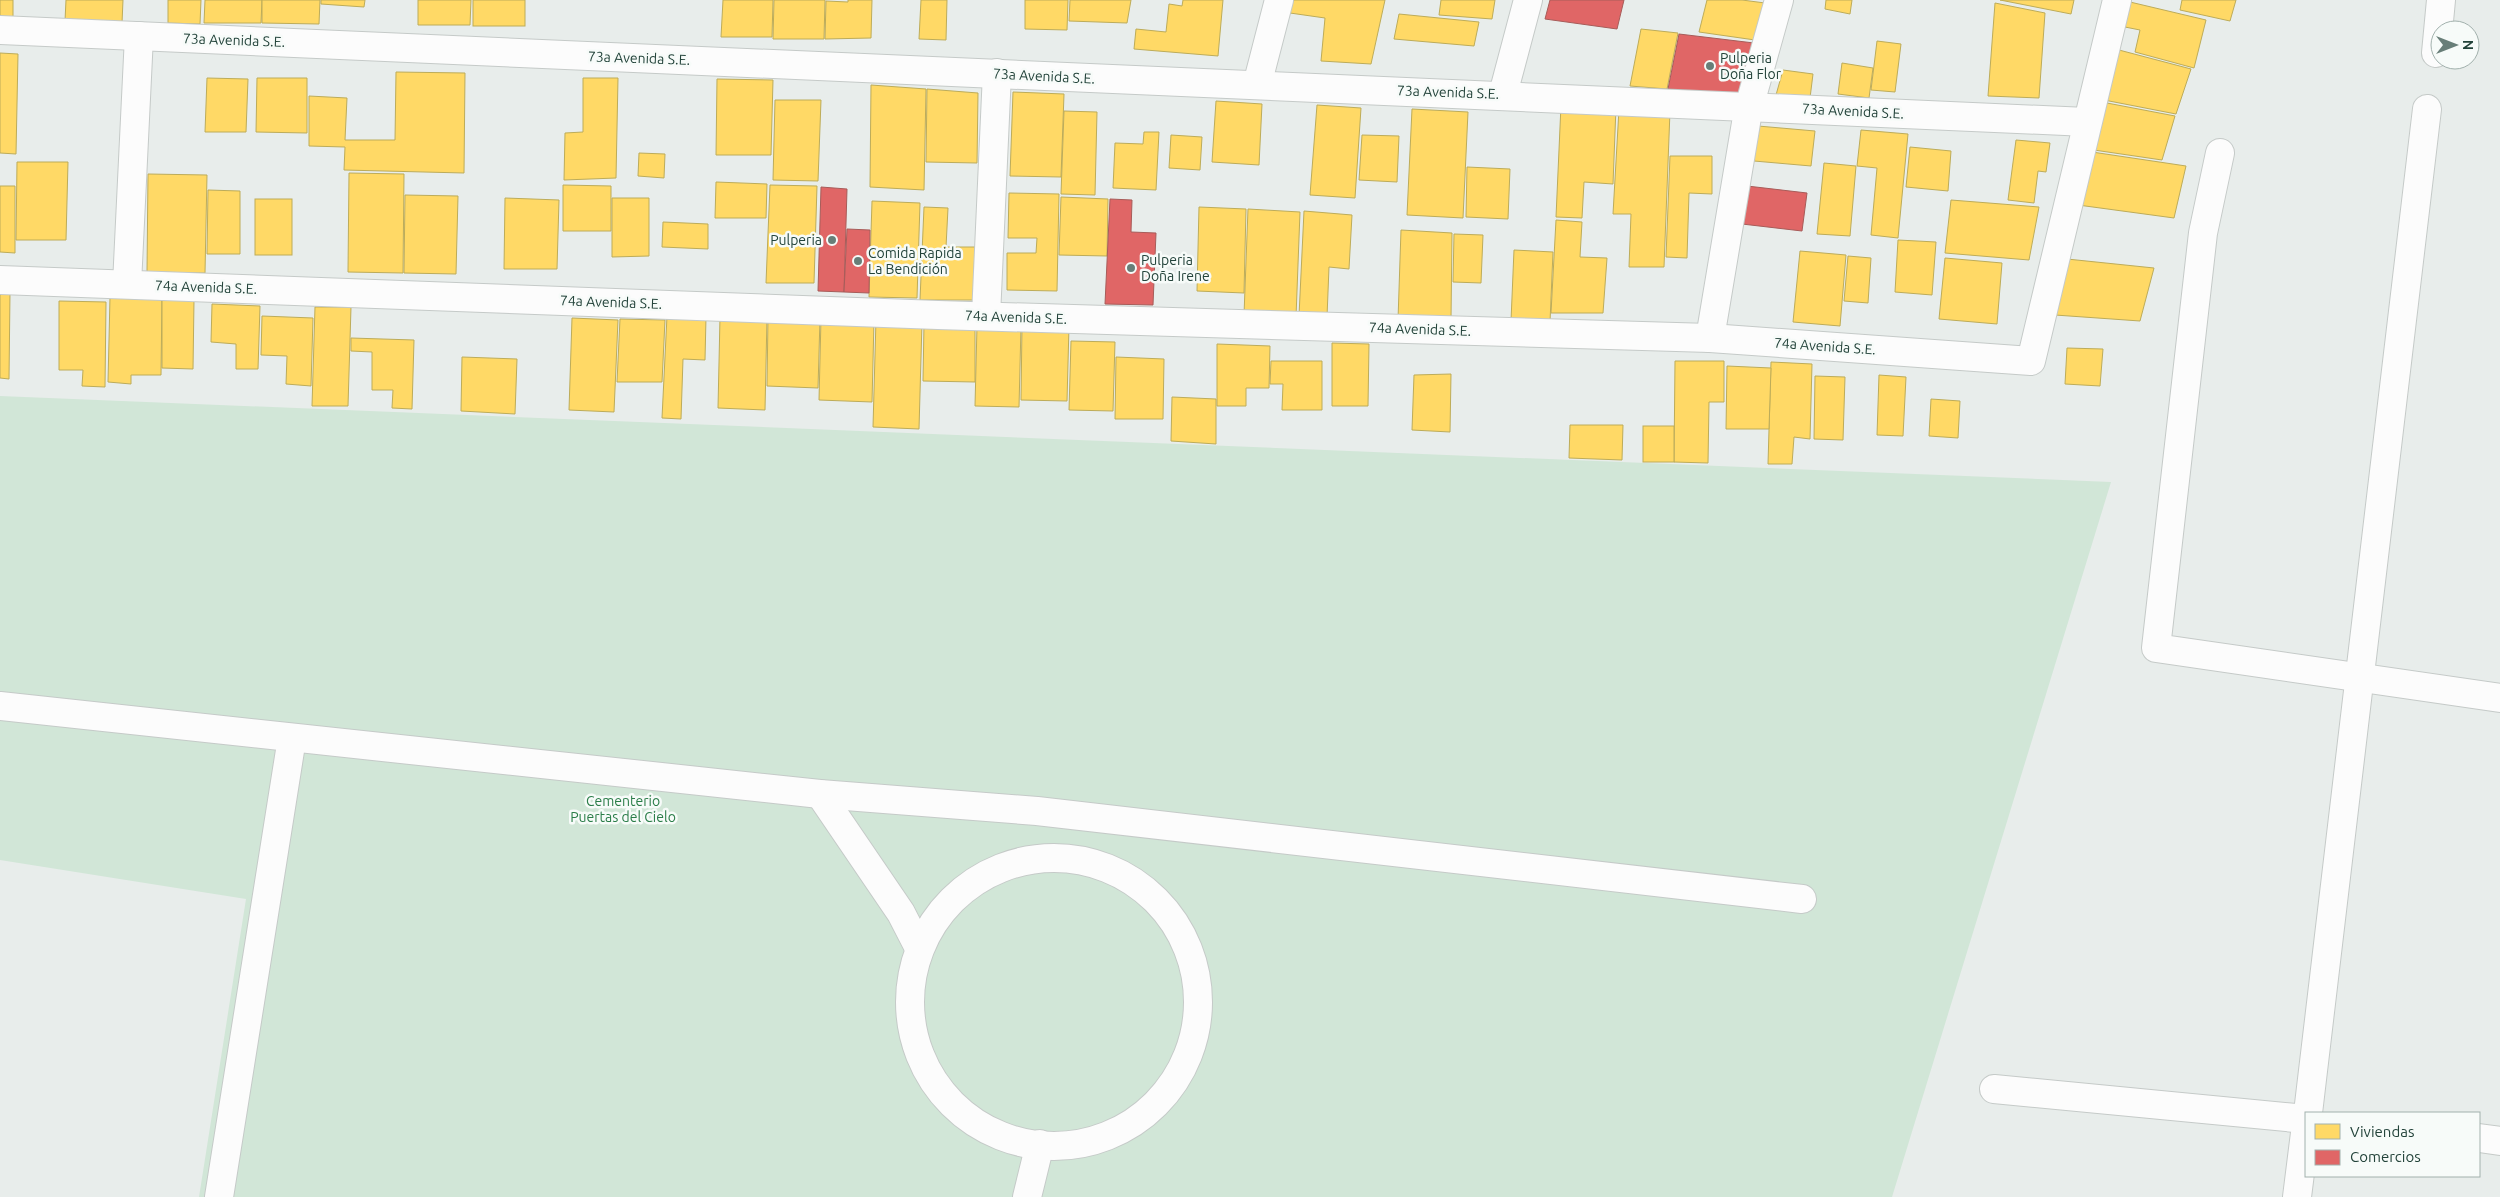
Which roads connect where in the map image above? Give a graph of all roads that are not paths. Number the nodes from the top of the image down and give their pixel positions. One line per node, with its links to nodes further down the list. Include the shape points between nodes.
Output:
1 (1279, 0): 10 (street)
2 (1528, 0): 11 (street)
3 (1779, 0): 12 (street)
4 (2117, 0): 14 (street)
5 (2441, 0): 6 (street)
6 (2439, 20)
7 (0, 30): 8 (street, 73a Avenida S.E.)
8 (139, 36): 9 (street, 73a Avenida S.E.); 17 (street)
9 (997, 73): 10 (street, 73a Avenida S.E.); 18 (street)
10 (1257, 85): 11 (street, 73a Avenida S.E.)
11 (1503, 94): 12 (street, 73a Avenida S.E.)
12 (1749, 106): 14 (street, 73a Avenida S.E.); 19 (street)
13 (2427, 109): 20 (street)
14 (2087, 122): 19 (street, 74a Avenida S.E., via 2031,361)
15 (2220, 152): 20 (street, via 2203,233 2156,648)
16 (0, 280): 17 (street, 74a Avenida S.E.)
17 (127, 284): 18 (street, 74a Avenida S.E.)
18 (986, 316): 19 (street, 74a Avenida S.E.)
19 (1710, 338)
20 (2360, 678): 21 (street); 30 (street)
21 (2500, 698)
22 (0, 706): 23 (street)
23 (292, 738): 24 (street); 36 (street)
24 (820, 794): 25 (street); 28 (street, via 901,913)
25 (1037, 811): 26 (street); 27 (street)
26 (1047, 854): 28 (street, via 970,880); 35 (street, via 1116,867 1169,910 1199,978 1191,1054 1147,1116 1079,1147)
27 (1802, 899)
28 (918, 946): 35 (street, via 910,1030 950,1106 1008,1142)
29 (1994, 1089): 31 (street)
30 (2308, 1112)
31 (2305, 1119)
32 (2305, 1133): 38 (street)
33 (2480, 1138): 34 (street)
34 (2500, 1141)
35 (1040, 1144): 37 (street)
36 (219, 1197)
37 (1027, 1197)
38 (2297, 1197)

